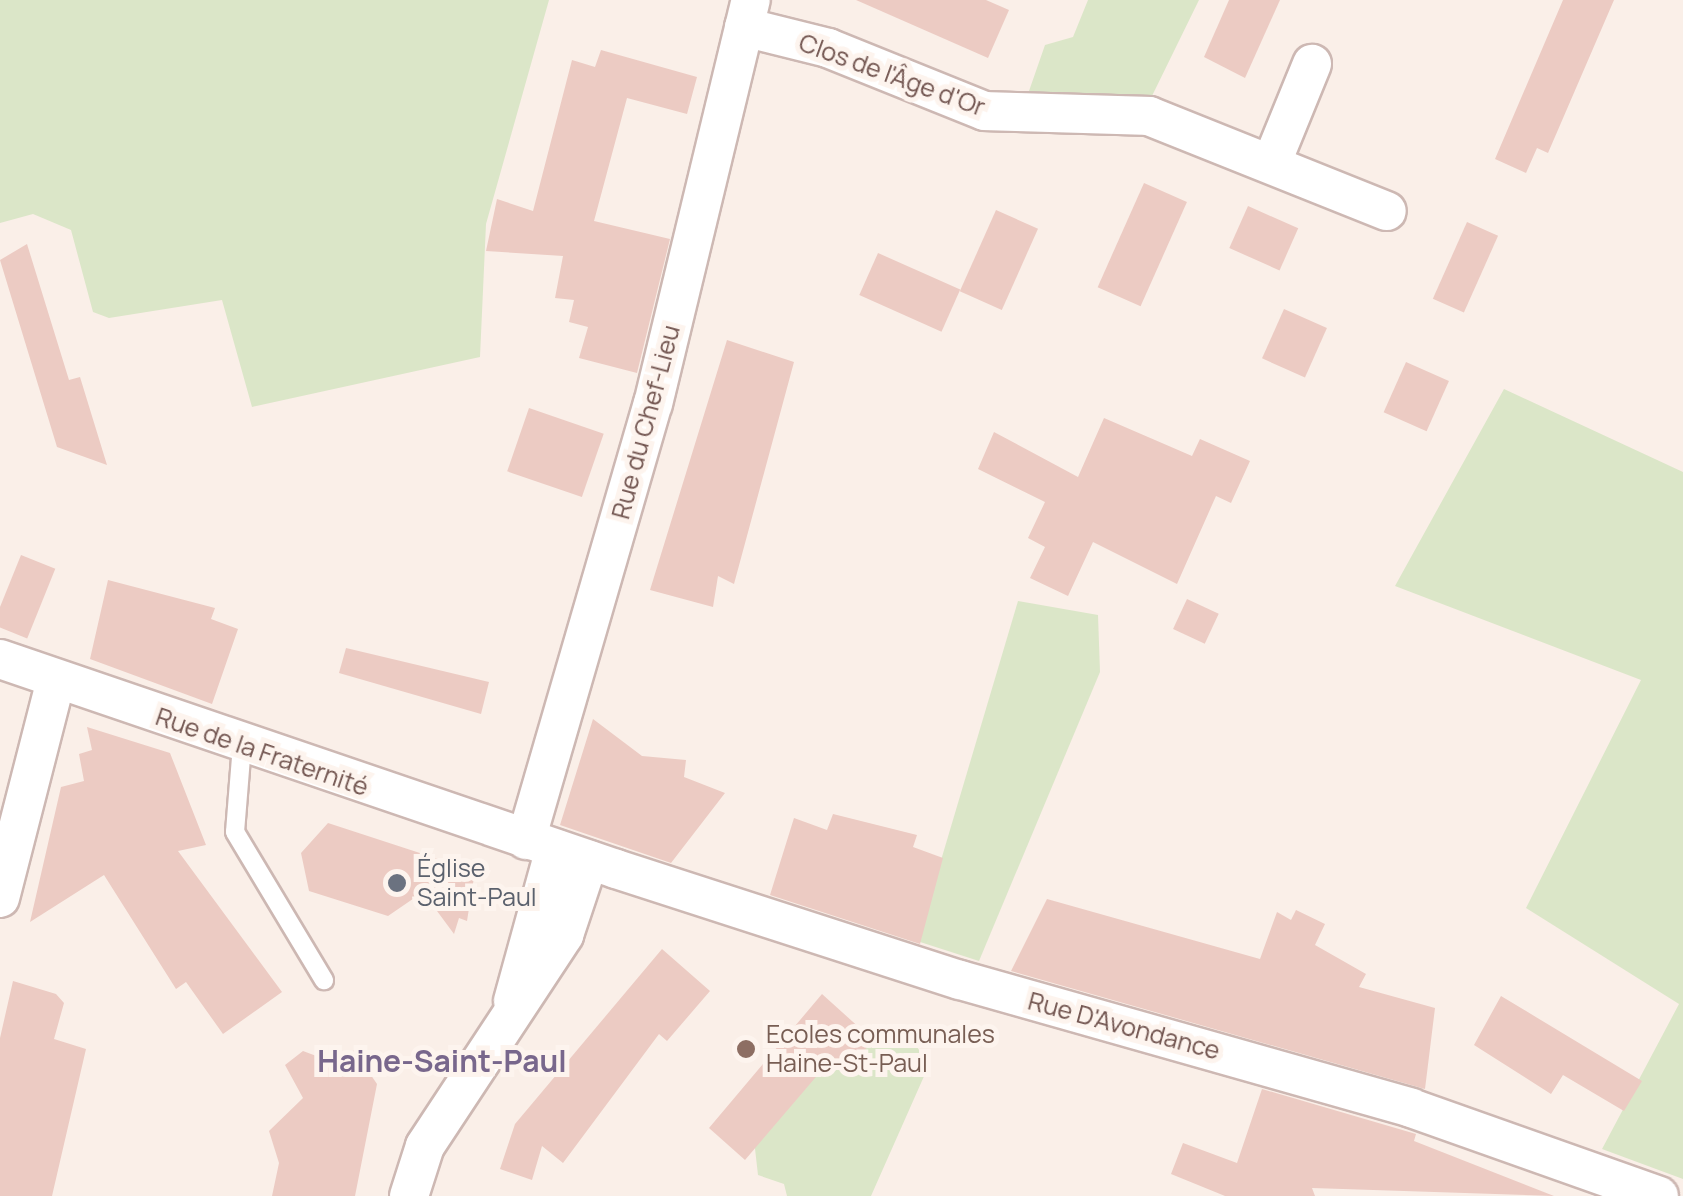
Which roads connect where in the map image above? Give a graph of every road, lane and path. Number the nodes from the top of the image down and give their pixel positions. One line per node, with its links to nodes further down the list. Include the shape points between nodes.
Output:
1 (748, 14): 3 (street, Clos de l'Âge d'Or, via 985,111 1149,116); 8 (street, Rue du Chef-Lieu, via 653,404)
2 (1312, 64): 3 (street)
3 (1272, 162): 4 (street, Clos de l'Âge d'Or)
4 (1387, 212)
5 (0, 659): 6 (street, Rue de la Fraternité)
6 (56, 680): 7 (street, Rue de la Fraternité); 9 (street)
7 (242, 745): 8 (street, Rue de la Fraternité); 10 (lane, via 235,832)
8 (557, 849): 11 (street, Rue du Chef-Lieu, via 564,935 513,1001 426,1146); 12 (street, Rue D'Avondance, via 960,980 1412,1108)
9 (0, 898)
10 (324, 980)
11 (410, 1196)
12 (1659, 1196)

